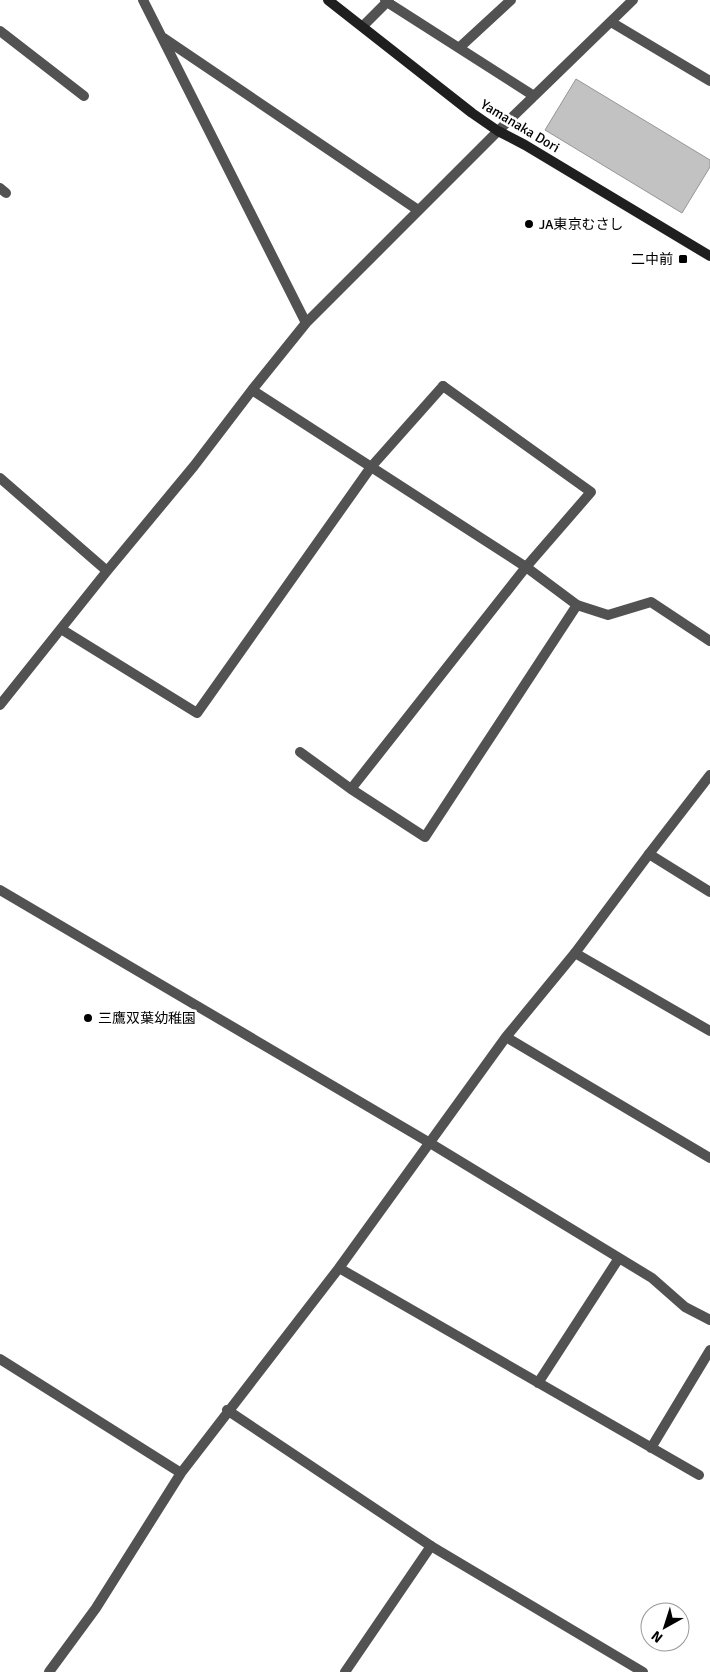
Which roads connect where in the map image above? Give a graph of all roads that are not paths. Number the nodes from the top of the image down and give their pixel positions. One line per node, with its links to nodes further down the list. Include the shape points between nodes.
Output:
1 (142, 0): 9 (street)
2 (328, 0): 7 (street, Yamanaka Dori)
3 (511, 0): 10 (street)
4 (633, 0): 6 (street)
5 (387, 1): 7 (street); 10 (street)
6 (611, 22): 11 (street); 13 (street)
7 (363, 26): 14 (street, Yamanaka Dori)
8 (0, 31): 12 (street)
9 (161, 37): 15 (street); 17 (street)
10 (460, 48): 13 (street)
11 (710, 81)
12 (84, 96)
13 (534, 96): 14 (street)
14 (498, 131): 15 (street); 16 (street, Yamanaka Dori)
15 (418, 210): 17 (street)
16 (710, 256)
17 (306, 323): 18 (street)
18 (252, 390): 19 (street); 22 (street)
19 (371, 467): 21 (street); 21 (street, via 443,386 591,492); 24 (street, via 196,713)
20 (0, 478): 22 (street)
21 (526, 567): 23 (street); 29 (street)
22 (107, 571): 24 (street)
23 (577, 605): 25 (street, via 608,615 651,602); 29 (street, via 425,837)
24 (61, 629): 26 (street)
25 (710, 641)
26 (0, 704)
27 (300, 752): 29 (street)
28 (710, 775): 30 (street)
29 (351, 789)
30 (649, 854): 32 (street); 33 (street)
31 (0, 890): 36 (street)
32 (710, 892)
33 (575, 953): 34 (street); 35 (street)
34 (710, 1031)
35 (506, 1037): 36 (street); 37 (street)
36 (430, 1143): 38 (street); 39 (street)
37 (710, 1158)
38 (619, 1258): 40 (street, via 652,1278 685,1307); 43 (street)
39 (339, 1268): 43 (street); 44 (street)
40 (710, 1320)
41 (710, 1350): 45 (street)
42 (0, 1359): 46 (street)
43 (538, 1382): 45 (street)
44 (227, 1410): 46 (street); 48 (street)
45 (651, 1448): 47 (street)
46 (181, 1473): 49 (street, via 96,1608)
47 (699, 1475)
48 (432, 1546): 50 (street); 51 (street)
49 (49, 1672)
50 (346, 1672)
51 (643, 1672)

